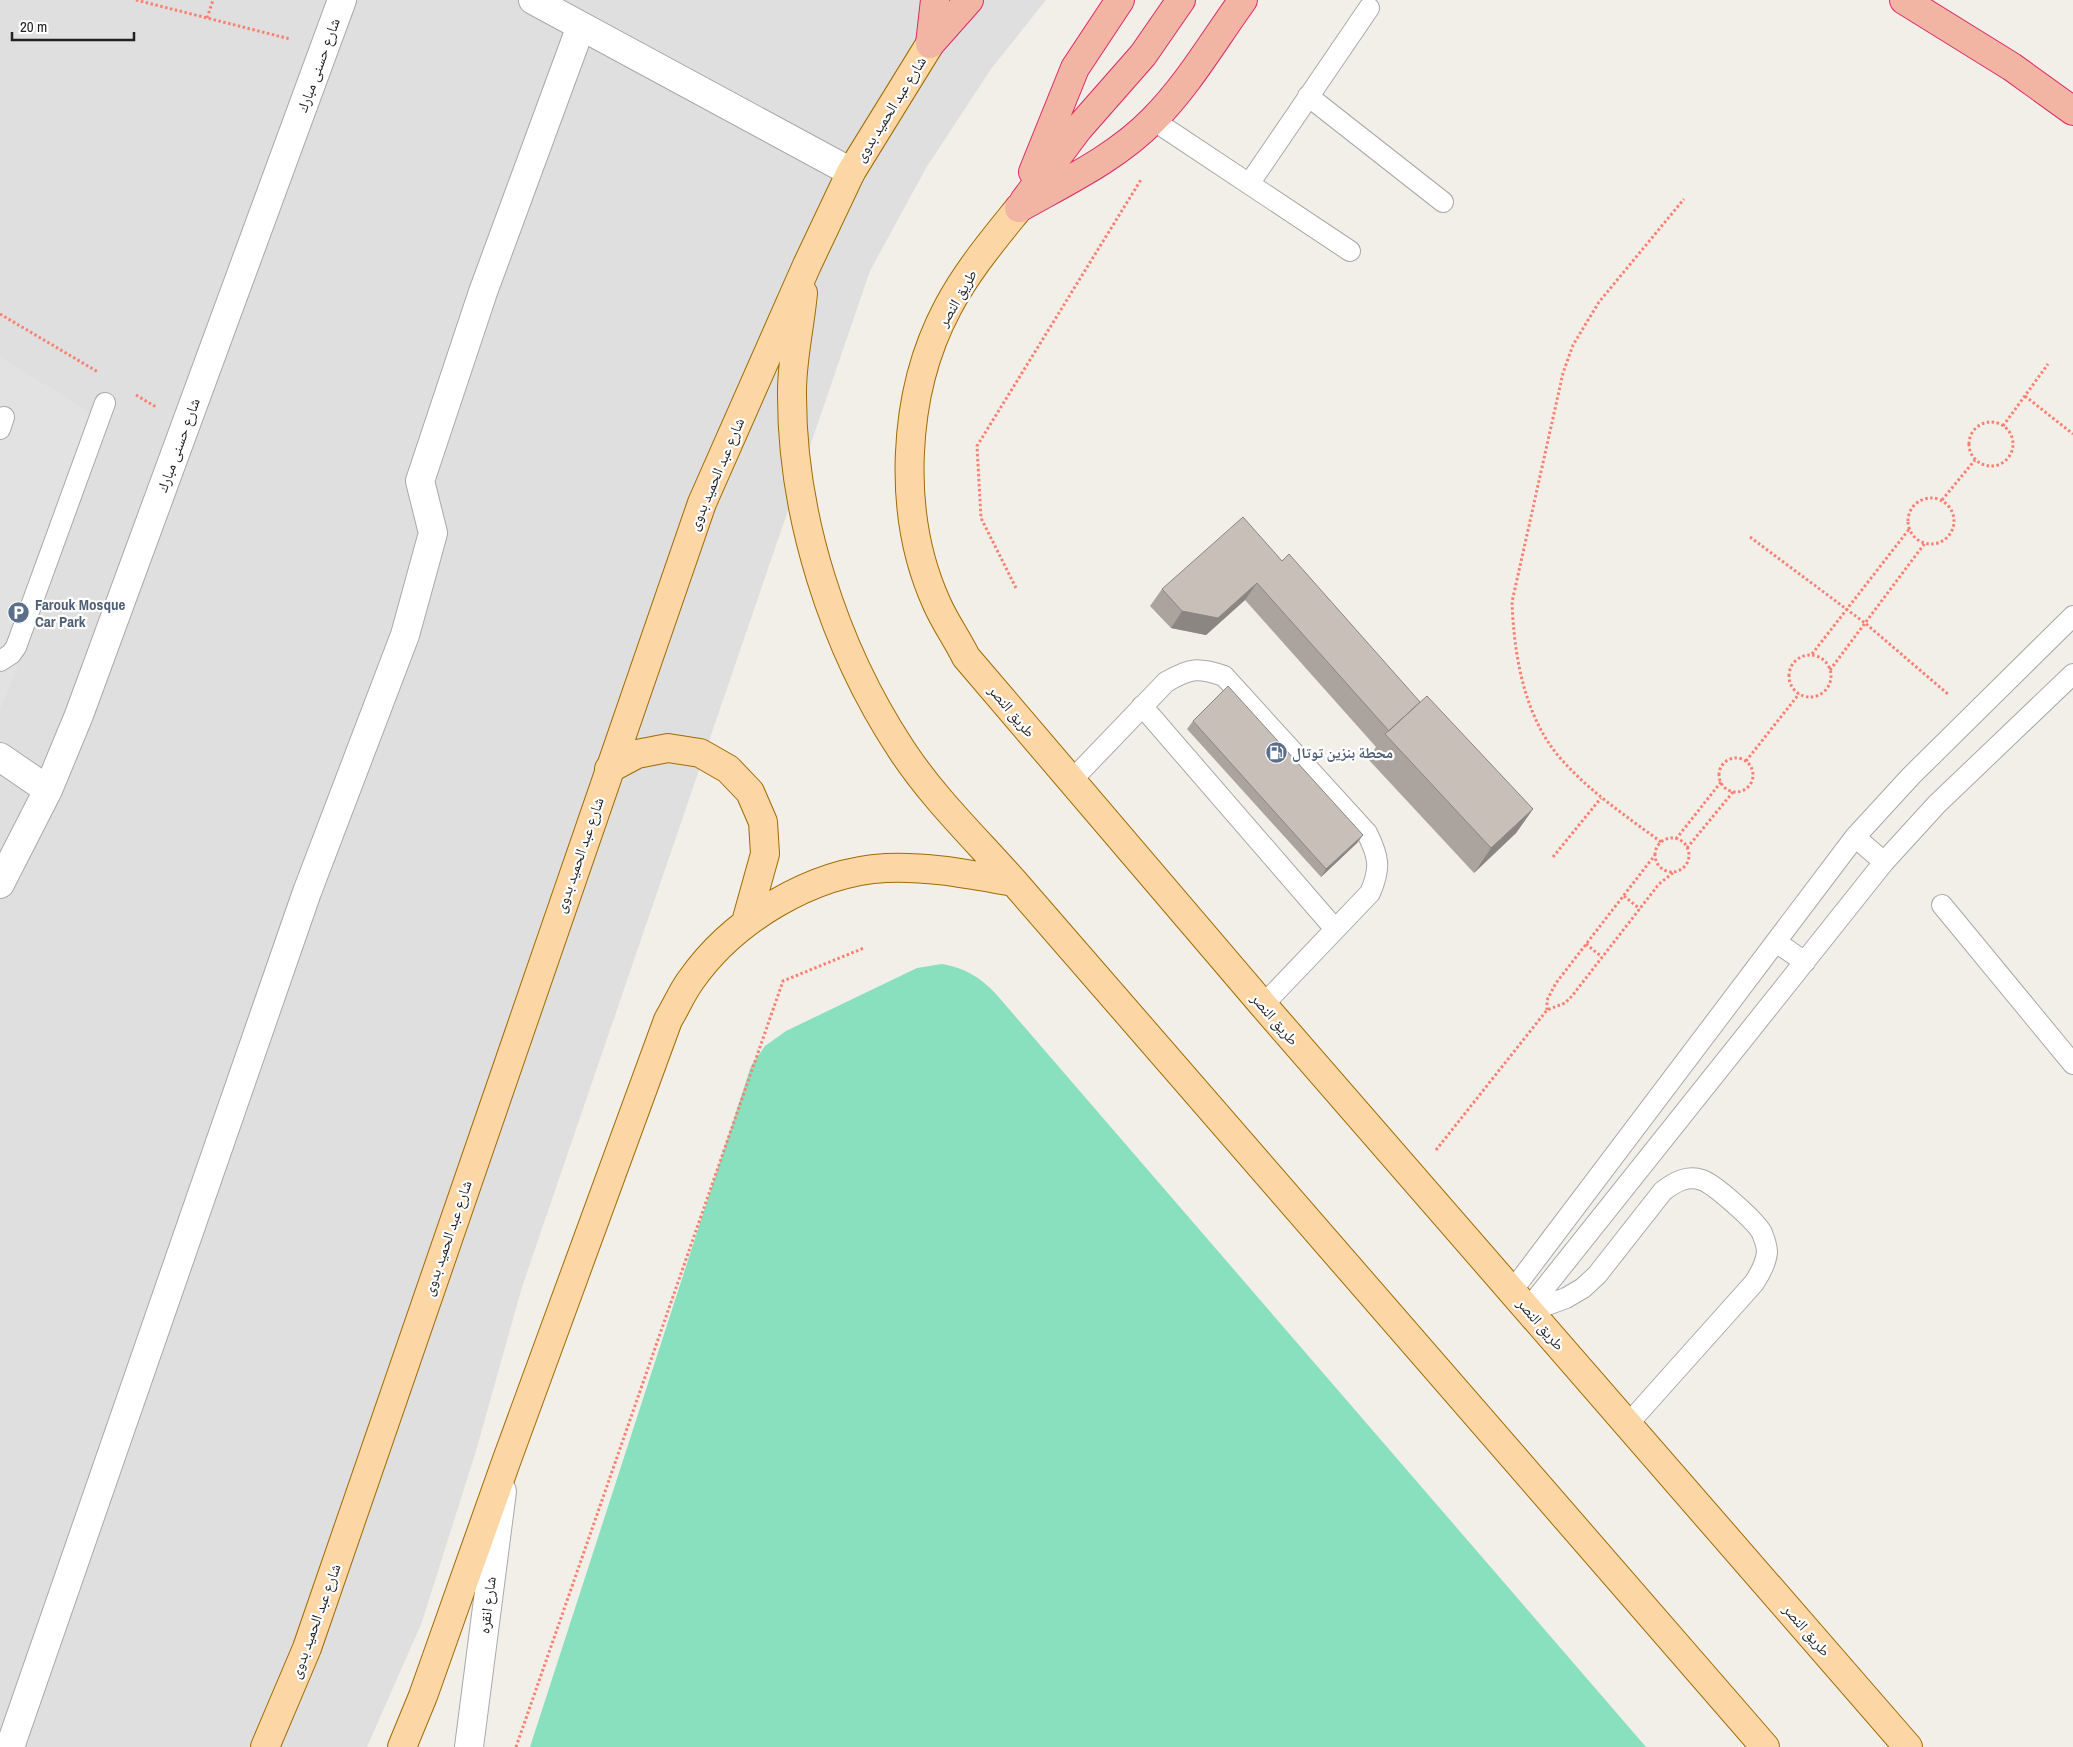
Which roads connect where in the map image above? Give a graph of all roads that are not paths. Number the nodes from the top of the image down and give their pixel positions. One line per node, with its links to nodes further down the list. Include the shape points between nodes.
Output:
1 (342, 0): 30 (street, شارع حسنى مبارك, via 79,715)
2 (533, 0): 11 (street)
3 (935, 0): 12 (highway)
4 (954, 0): 12 (highway)
5 (970, 0): 12 (highway, شارع عبد الحميد بدوى)
6 (1120, 0): 19 (highway, via 1075,68)
7 (1181, 0): 19 (highway, via 1143,54 1078,128)
8 (1243, 0): 15 (highway, via 1184,83)
9 (1904, 0): 14 (highway, via 2012,67)
10 (1369, 8): 13 (lane)
11 (581, 26): 16 (street); 45 (street, via 483,292 420,481 433,533 405,635 308,892)
12 (930, 44): 16 (main road, شارع عبد الحميد بدوى)
13 (1308, 96): 17 (lane); 18 (lane)
14 (2073, 111)
15 (1162, 125): 17 (lane); 19 (highway)
16 (852, 172): 21 (main road, شارع عبد الحميد بدوى)
17 (1248, 184): 20 (lane)
18 (1443, 202)
19 (1019, 208): 29 (main road, طريق النصر, via 948,307 924,363 911,423 909,484 917,545 941,611 966,657)
20 (1350, 251)
21 (807, 265): 28 (main road, شارع عبد الحميد بدوى, via 702,504); 33 (main road, via 792,390 796,456 807,523 831,610 854,665 902,750 931,789)
22 (105, 403): 24 (lane, via 16,647)
23 (2073, 616): 31 (lane, via 1905,782)
24 (0, 661)
25 (2073, 674): 32 (lane, via 1937,804)
26 (1142, 706): 29 (lane); 37 (lane); 37 (lane, via 1166,682 1185,671 1206,670 1224,676 1367,833 1377,853 1378,876 1370,893)
27 (0, 757): 30 (street)
28 (609, 769): 36 (main road, via 637,754 668,748 700,754 728,769 750,792 762,822 765,854); 46 (main road, شارع عبد الحميد بدوى, via 307,1648)
29 (1072, 780): 40 (main road, طريق النصر)
30 (48, 790): 34 (street, شارع حسنى مبارك)
31 (1855, 837): 32 (lane); 38 (lane)
32 (1884, 862): 39 (lane)
33 (1014, 882): 36 (main road, via 933,869 885,868 836,877 790,894); 49 (main road)
34 (0, 884)
35 (1942, 905): 41 (lane)
36 (746, 922): 44 (main road, via 690,980 668,1020)
37 (1336, 929): 40 (lane)
38 (1776, 942): 39 (lane); 42 (lane)
39 (1805, 962): 42 (lane)
40 (1262, 1005): 42 (main road, طريق النصر)
41 (2073, 1064)
42 (1520, 1300): 43 (main road, طريق النصر); 43 (lane, via 1547,1305 1583,1288 1597,1275 1663,1191 1675,1182 1688,1178 1702,1180 1752,1220 1763,1234 1767,1251 1763,1269)
43 (1628, 1424): 50 (main road, طريق النصر)
44 (506, 1462): 47 (main road); 48 (street, شارع انقره)
45 (10, 1747)
46 (265, 1747)
47 (402, 1747)
48 (469, 1747)
49 (1765, 1747)
50 (1908, 1747)

